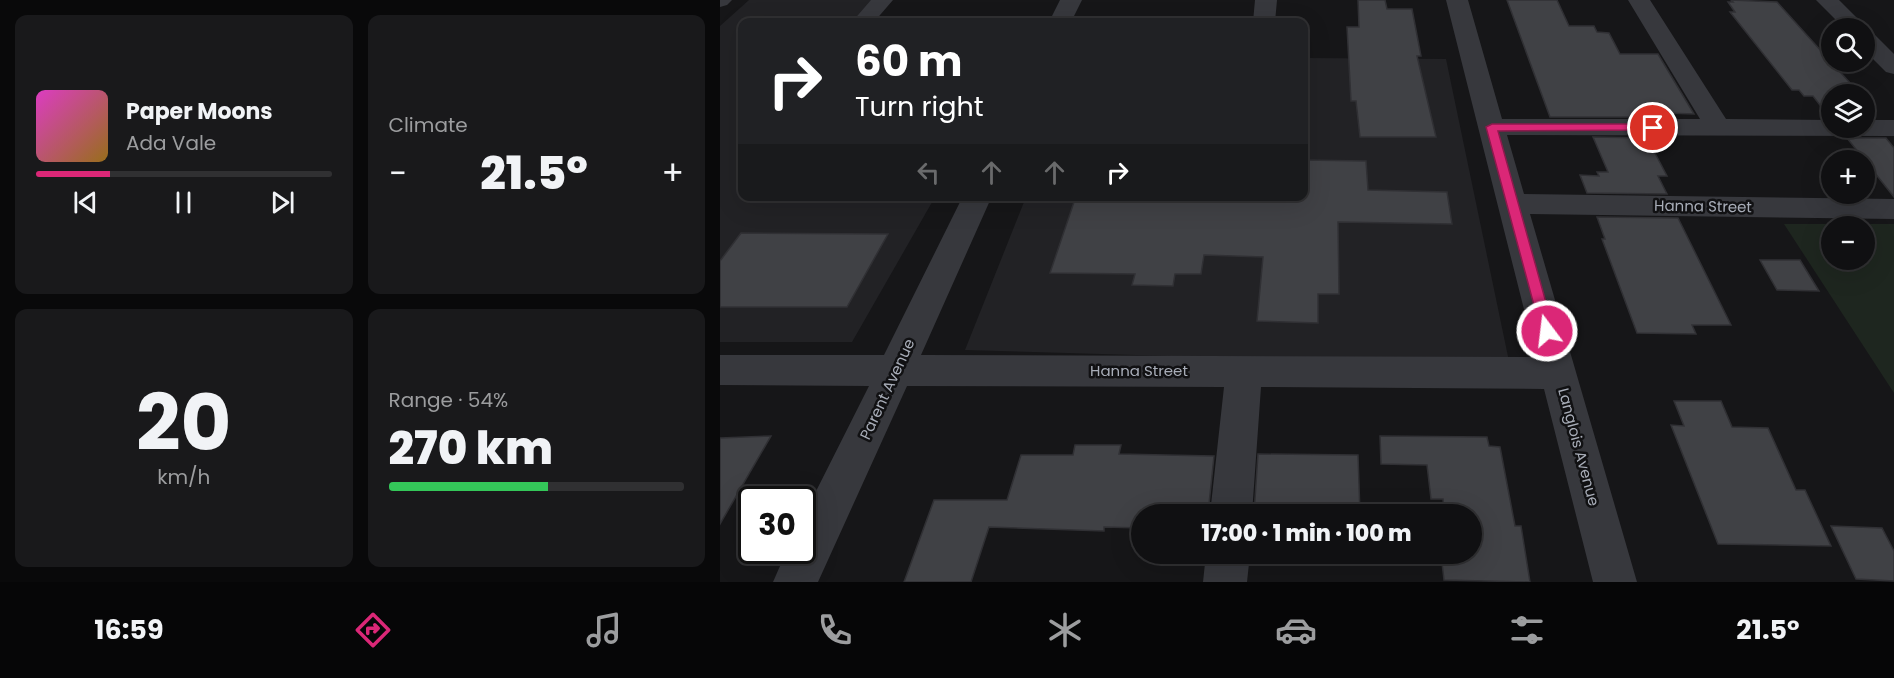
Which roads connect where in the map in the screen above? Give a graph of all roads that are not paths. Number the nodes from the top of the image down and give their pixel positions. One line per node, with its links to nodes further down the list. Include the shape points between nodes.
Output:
1 (882, 0): 7 (street)
2 (1071, 0): 8 (street)
3 (1266, 0): 9 (street)
4 (1457, 0): 13 (street, Langlois Avenue)
5 (1639, 0): 14 (street)
6 (1827, 0): 10 (street)
7 (866, 18)
8 (1062, 18)
9 (1264, 18)
10 (1846, 18)
11 (1875, 48): 12 (street)
12 (1894, 67)
13 (1492, 127): 14 (street); 17 (street, Langlois Avenue)
14 (1718, 128): 15 (street)
15 (1894, 128)
16 (976, 201): 20 (street, Parent Avenue)
17 (1513, 204): 18 (street, Hanna Street); 22 (street, Langlois Avenue)
18 (1894, 209)
19 (720, 369): 20 (street, Hanna Street)
20 (896, 370): 21 (street, Hanna Street); 25 (street, Parent Avenue)
21 (1244, 370): 22 (street, Hanna Street); 23 (street)
22 (1559, 373): 27 (street, Langlois Avenue)
23 (1232, 504)
24 (1227, 564): 26 (street)
25 (795, 582)
26 (1226, 582)
27 (1616, 582)

